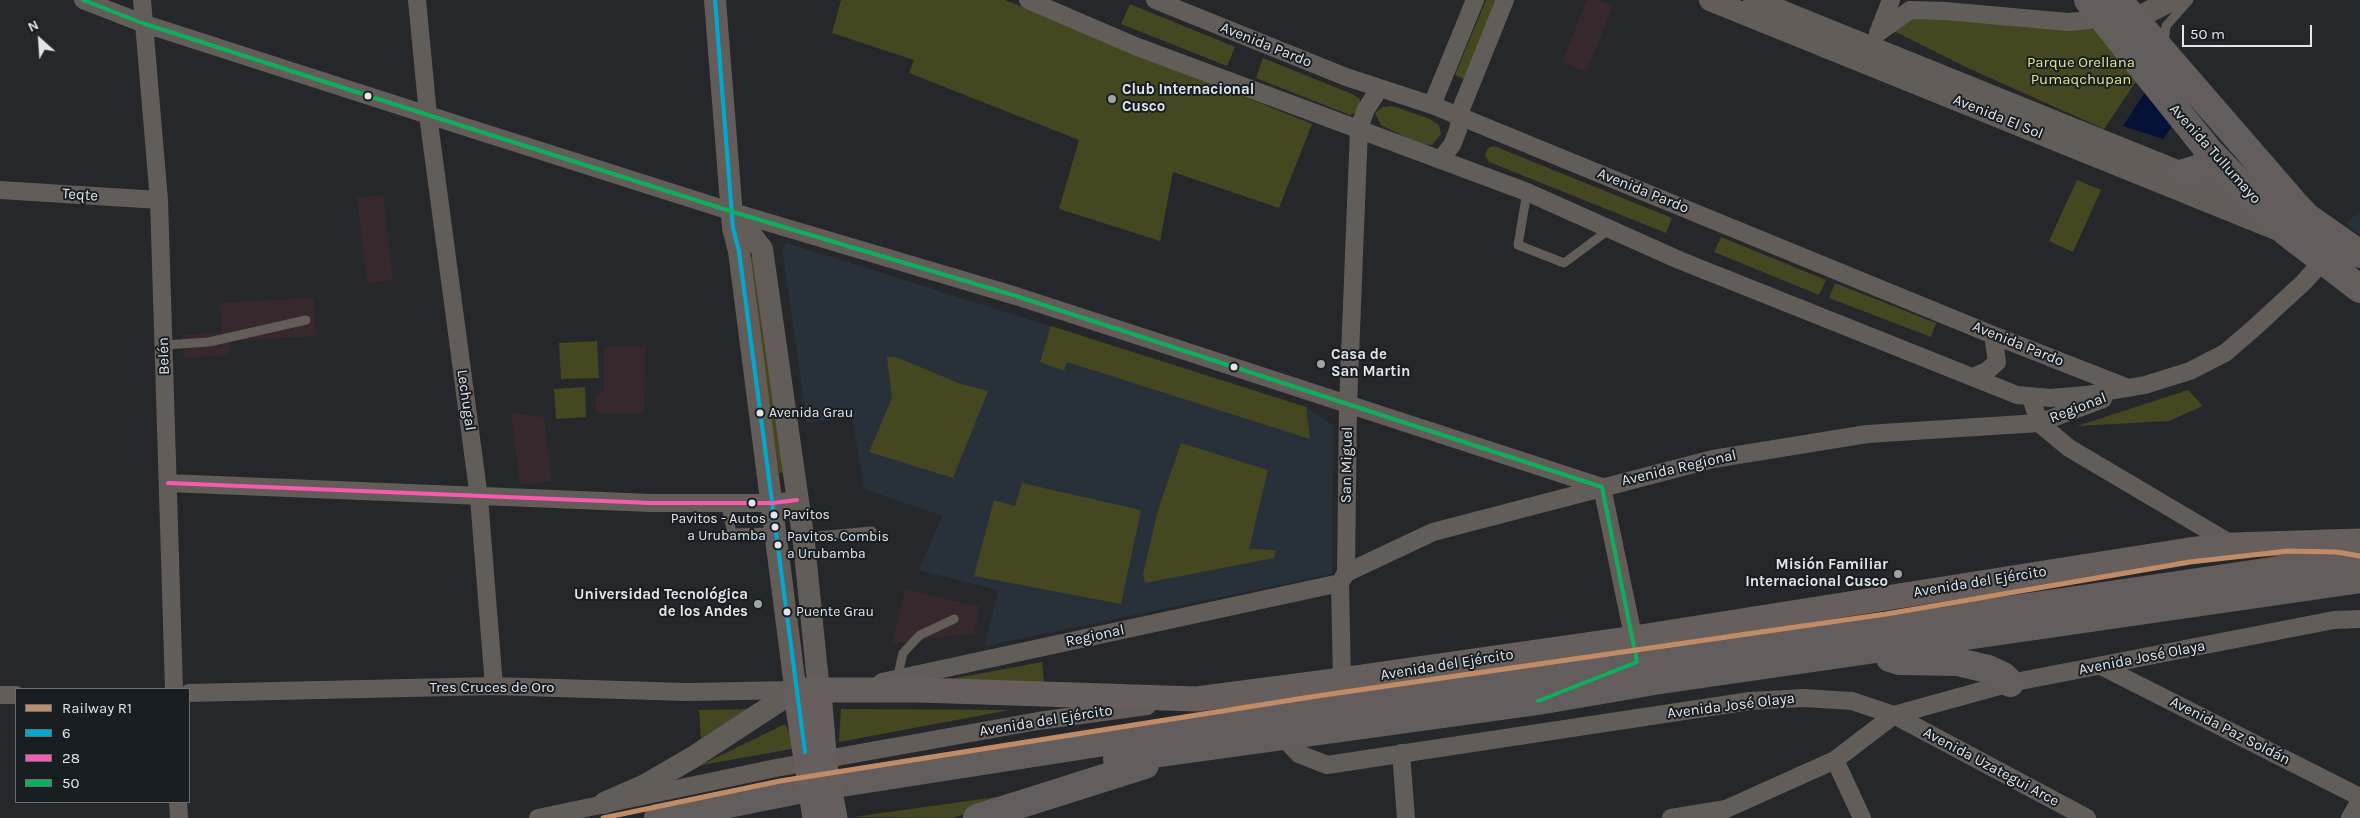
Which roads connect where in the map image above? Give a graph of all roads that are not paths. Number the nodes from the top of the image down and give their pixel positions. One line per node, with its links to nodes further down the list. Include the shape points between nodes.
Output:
1 (83, 0): 16 (street)
2 (142, 0): 16 (street, Belén)
3 (417, 0): 21 (street, Lechugal)
4 (715, 0): 31 (street)
5 (1028, 0): 23 (street, via 1135,46)
6 (1155, 0): 19 (street, Avenida Pardo)
7 (1475, 0): 20 (street)
8 (1505, 0): 22 (street)
9 (1710, 0): 17 (street, Avenida El Sol)
10 (1754, 0): 17 (street, Avenida El Sol)
11 (1891, 0): 17 (street)
12 (2172, 0): 15 (street)
13 (2189, 0): 18 (lane, via 2166,26)
14 (1906, 5): 15 (street, via 2068,22); 17 (street)
15 (2117, 7): 18 (main road, Avenida Tullumayo); 24 (main road, Avenida Tullumayo)
16 (142, 23): 21 (street); 29 (street, Belén)
17 (1872, 48): 26 (street, Avenida El Sol); 32 (street, Avenida El Sol)
18 (2163, 52): 32 (main road, Avenida Tullumayo)
19 (1380, 88): 20 (street, Avenida Pardo); 23 (street)
20 (1432, 104): 22 (street, Avenida Pardo)
21 (428, 115): 31 (street); 47 (street, Lechugal)
22 (1460, 116): 25 (street, via 1452,145); 38 (street, Avenida Pardo)
23 (1359, 128): 25 (street); 43 (street, San Miguel)
24 (2209, 151): 26 (main road, via 2207,166); 30 (main road, Avenida Tullumayo)
25 (1440, 160): 28 (street)
26 (2184, 173): 30 (street, Avenida El Sol)
27 (0, 190): 29 (street, Teqte)
28 (1527, 192): 33 (street); 33 (lane, via 1518,246 1564,263)
29 (159, 200): 39 (street, Belén)
30 (2256, 201): 32 (main road, Avenida Tullumayo)
31 (733, 212): 43 (street, via 1016,296); 48 (street, via 762,250); 50 (street)
32 (2297, 225): 34 (main road, Avenida Tullumayo); 35 (main road, Avenida Tullumayo)
33 (1610, 229): 40 (street, via 1679,260)
34 (2351, 247): 35 (street)
35 (2323, 261): 36 (main road, Avenida Tullumayo); 41 (street, via 2225,353 2190,371)
36 (2360, 289)
37 (306, 320): 39 (lane, via 209,342)
38 (1993, 335): 40 (street, via 1997,362); 41 (street, Avenida Pardo)
39 (164, 345): 45 (street, Belén)
40 (1973, 377): 42 (street, via 2017,395)
41 (2129, 388): 42 (street, via 2086,395); 44 (street, Regional)
42 (2031, 397): 44 (street)
43 (1348, 406): 46 (street); 57 (street, San Miguel)
44 (2033, 424): 46 (street, Avenida Regional, via 1866,434 1713,459); 55 (street)
45 (168, 483): 47 (street); 68 (street, Belén)
46 (1602, 487): 57 (street, Avenida Regional, via 1433,532); 61 (street)
47 (480, 498): 49 (street); 67 (street, Lechugal)
48 (798, 500): 50 (street); 53 (street)
49 (725, 503): 50 (street); 52 (lane, via 732,533)
50 (773, 503): 52 (street)
51 (872, 531): 53 (lane)
52 (776, 532): 70 (street)
53 (803, 537): 70 (street)
54 (2360, 541): 55 (main road, Avenida del Ejército)
55 (2233, 545): 61 (main road, Avenida del Ejército, via 1923,591)
56 (2360, 558): 61 (main road, Avenida del Ejército, via 1881,629)
57 (1343, 578): 64 (street, Regional); 65 (street, San Miguel)
58 (2360, 579): 62 (main road)
59 (954, 619): 64 (lane, via 920,635 903,653)
60 (2360, 619): 63 (street, Avenida José Olaya, via 2334,620)
61 (1636, 650): 65 (main road, Avenida del Ejército); 75 (street); 89 (main road, Avenida del Ejército, via 1535,675 803,788)
62 (1876, 650): 66 (main road, via 1900,661 1958,662 1988,669); 75 (main road)
63 (2101, 666): 66 (street, Avenida José Olaya); 81 (street, Avenida Paz Soldán)
64 (896, 679): 69 (street, Regional)
65 (1342, 680): 74 (main road, Avenida del Ejército)
66 (2010, 683): 76 (street, Avenida José Olaya)
67 (494, 686): 70 (street, Tres Cruces de Oro, via 686,692); 71 (street, Tres Cruces de Oro)
68 (174, 688)
69 (850, 689): 70 (main road); 74 (main road)
70 (808, 691): 84 (street, via 645,785); 90 (main road, bridge); 91 (main road, bridge)
71 (190, 693)
72 (15, 694): 73 (street)
73 (0, 695)
74 (1197, 699): 84 (street, Avenida del Ejército, via 1028,723 776,768)
75 (1538, 701): 77 (main road)
76 (1894, 715): 79 (street, Avenida José Olaya, via 1852,700 1750,701); 80 (street); 96 (street, Avenida Uzategui Arce)
77 (1283, 737): 78 (main road); 79 (street, Avenida José Olaya, via 1299,754 1327,765)
78 (1201, 748): 86 (main road, via 889,790 841,793 797,800); 92 (main road)
79 (1401, 753): 93 (street)
80 (1835, 760): 85 (street); 95 (street)
81 (2360, 796)
82 (2360, 801): 97 (street)
83 (178, 803): 87 (street)
84 (604, 803): 88 (street, Avenida del Ejército)
85 (1728, 814): 94 (street)
86 (744, 816)
87 (179, 818)
88 (538, 818)
89 (658, 818)
90 (814, 818)
91 (835, 818)
92 (977, 818)
93 (1406, 818)
94 (1671, 818)
95 (1862, 818)
96 (2088, 818)
97 (2350, 818)

